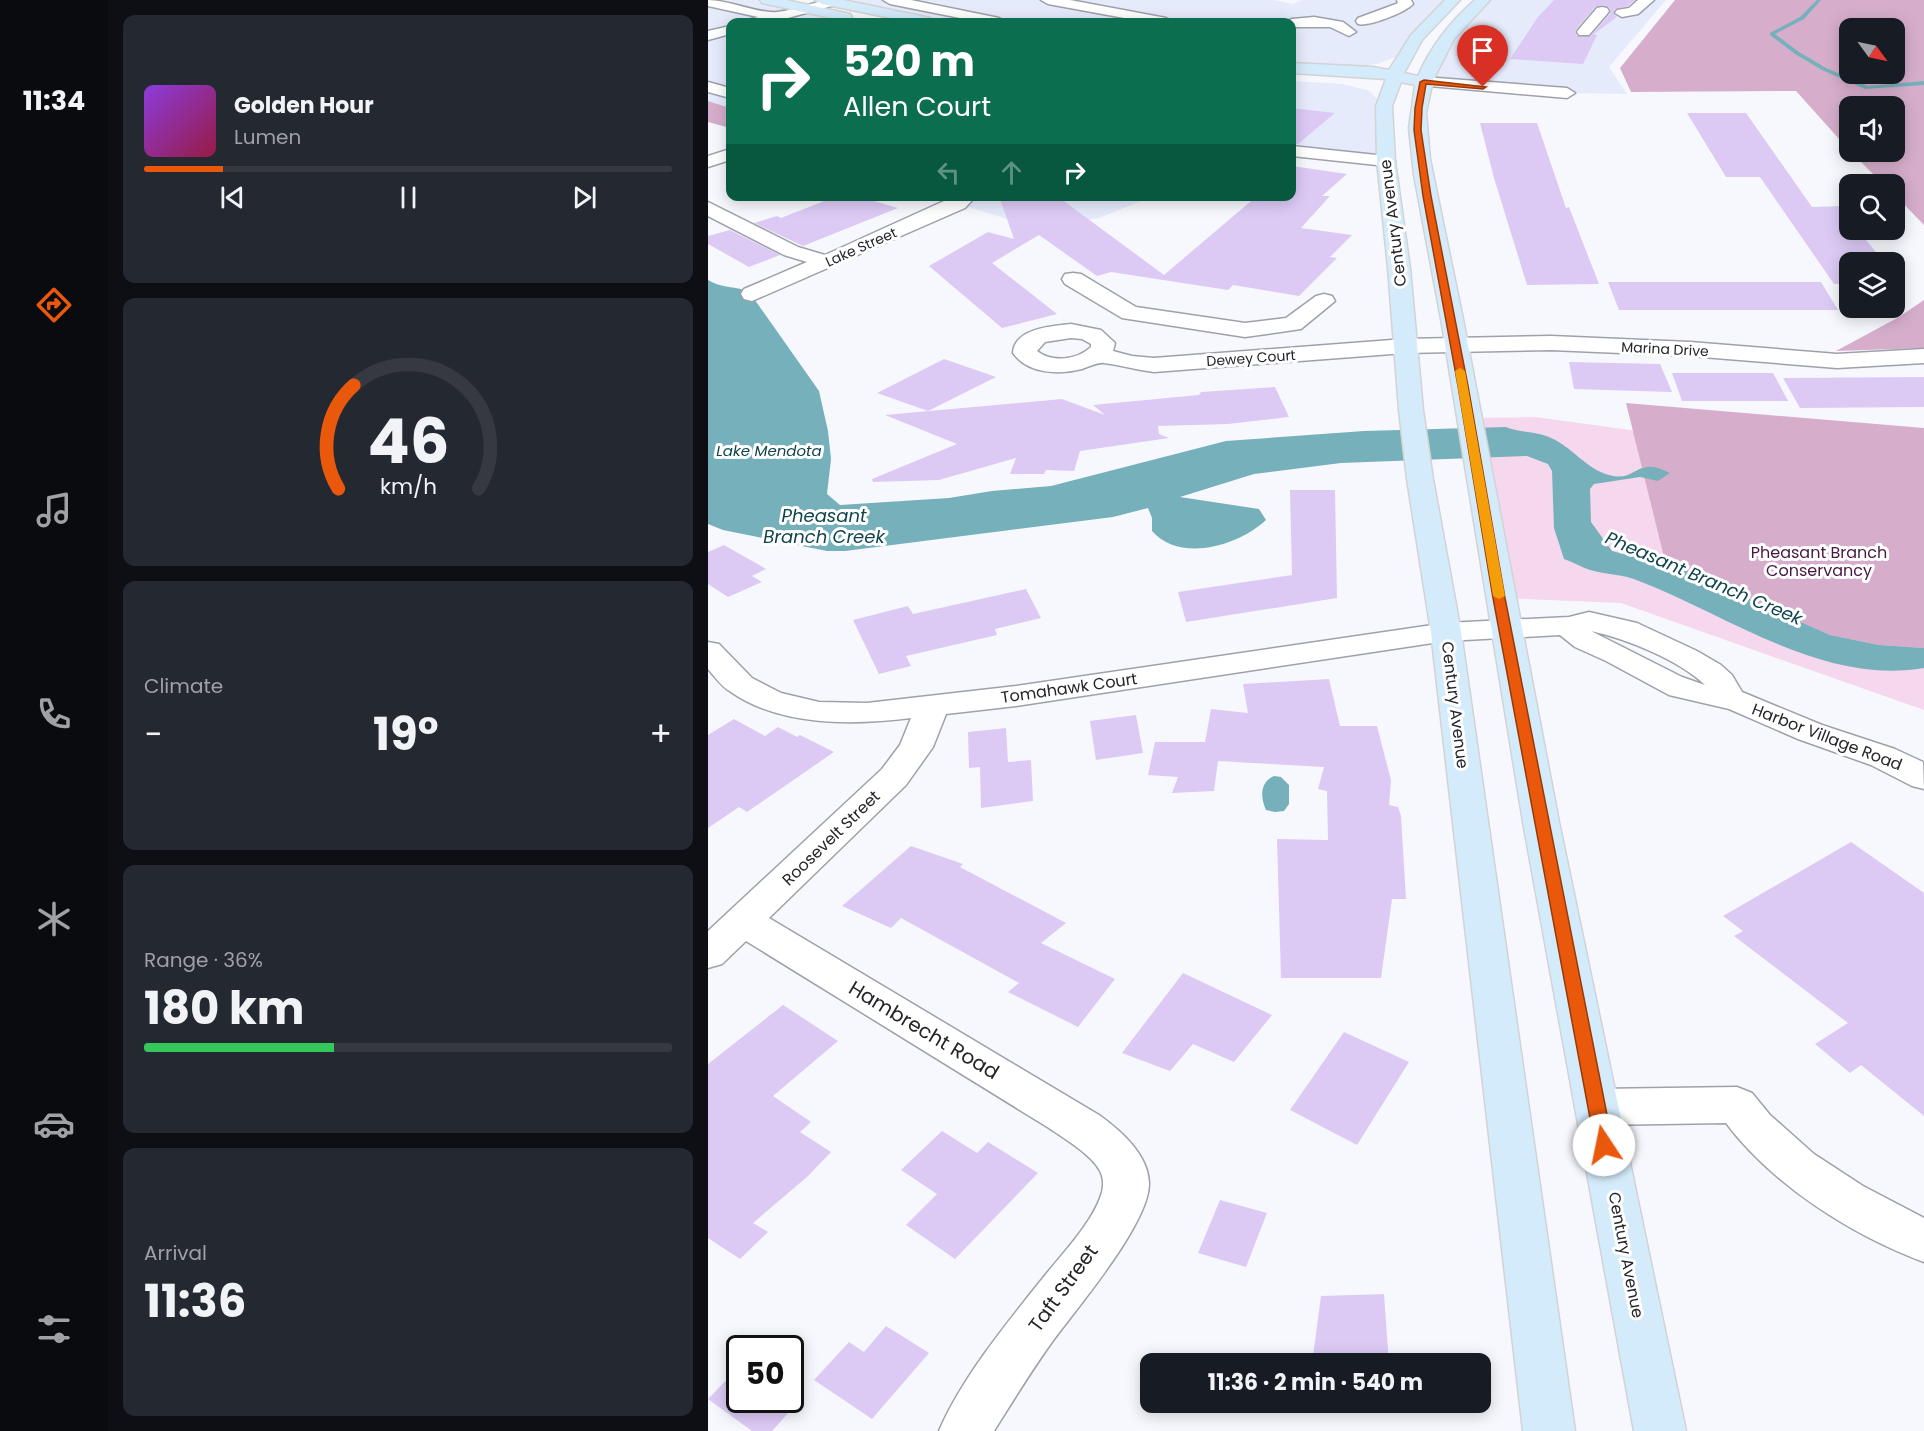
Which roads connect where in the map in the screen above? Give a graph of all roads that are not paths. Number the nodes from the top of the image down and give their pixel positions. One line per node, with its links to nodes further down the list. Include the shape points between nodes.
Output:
1 (767, 0): 11 (main road)
2 (890, 0): 19 (street)
3 (1047, 0): 15 (street)
4 (1404, 0): 22 (street, via 1406,4 1401,7)
5 (1454, 0): 28 (main road, Century Avenue, via 1430,22)
6 (1483, 0): 34 (main road, Century Avenue, via 1449,34)
7 (1647, 0): 13 (street, via 1633,11)
8 (826, 1): 11 (street); 18 (main road)
9 (708, 2): 14 (street)
10 (1161, 6): 15 (street)
11 (806, 8): 14 (street); 17 (main road)
12 (1602, 11): 26 (street)
13 (1622, 13)
14 (777, 16): 16 (street)
15 (1131, 16): 20 (street); 21 (street)
16 (770, 18)
17 (853, 18)
18 (910, 18)
19 (979, 18)
20 (1125, 18)
21 (1143, 18)
22 (1363, 21)
23 (1296, 23): 25 (street, via 1342,26)
24 (726, 31): 27 (street)
25 (1349, 32)
26 (1584, 32)
27 (710, 34)
28 (1406, 53): 30 (main road, via 1377,64); 33 (main road, Century Avenue)
29 (1296, 68): 30 (main road)
30 (1330, 70): 33 (main road)
31 (1296, 77): 33 (main road)
32 (1296, 78): 38 (main road, via 1365,89)
33 (1394, 78): 34 (main road); 38 (main road, Century Avenue)
34 (1424, 82): 37 (street); 50 (main road, Century Avenue, via 1418,130)
35 (708, 87): 36 (street)
36 (726, 92)
37 (1567, 93)
38 (1384, 106): 41 (main road, Century Avenue)
39 (1296, 151): 41 (street)
40 (726, 155): 42 (street)
41 (1386, 161): 51 (main road, Century Avenue)
42 (708, 162)
43 (962, 201): 45 (street, Lake Street)
44 (708, 208): 45 (street, via 791,250)
45 (827, 262): 47 (street, Lake Street)
46 (1073, 279): 49 (street)
47 (752, 294)
48 (1324, 301): 49 (street, via 1293,324 1264,329 1245,330)
49 (1130, 313): 51 (street, Dewey Court, via 1095,344 1131,363 1154,365)
50 (1455, 344): 51 (street, Marina Drive); 52 (street, Marina Drive, via 1690,349 1837,361); 54 (main road, Century Avenue)
51 (1405, 346): 55 (main road, Century Avenue, via 1420,479)
52 (1924, 356)
53 (1569, 626): 54 (street); 56 (street, via 1589,621 1626,630); 58 (street, Harbor Village Road, via 1577,637)
54 (1506, 628): 55 (street); 64 (main road, Century Avenue)
55 (1446, 632): 60 (street, Tomahawk Court); 68 (main road, Century Avenue)
56 (1670, 650): 58 (street); 59 (street, via 1710,672)
57 (714, 667): 60 (street, Tomahawk Court, via 770,700 819,711 867,713)
58 (1641, 669): 59 (street, Harbor Village Road, via 1688,691)
59 (1729, 698): 61 (street, Harbor Village Road, via 1880,755)
60 (932, 707): 62 (street, Roosevelt Street, via 916,747 898,772)
61 (1924, 778)
62 (744, 921): 63 (street, Roosevelt Street); 65 (street, Hambrecht Road, via 1032,1095)
63 (708, 954)
64 (1597, 1107): 66 (street, via 1737,1105 1766,1140 1804,1171 1856,1205); 69 (main road, Century Avenue)
65 (1101, 1142): 67 (street, Taft Street, via 1125,1175 1120,1206)
66 (1924, 1241)
67 (965, 1431)
68 (1549, 1431)
69 (1660, 1431)

